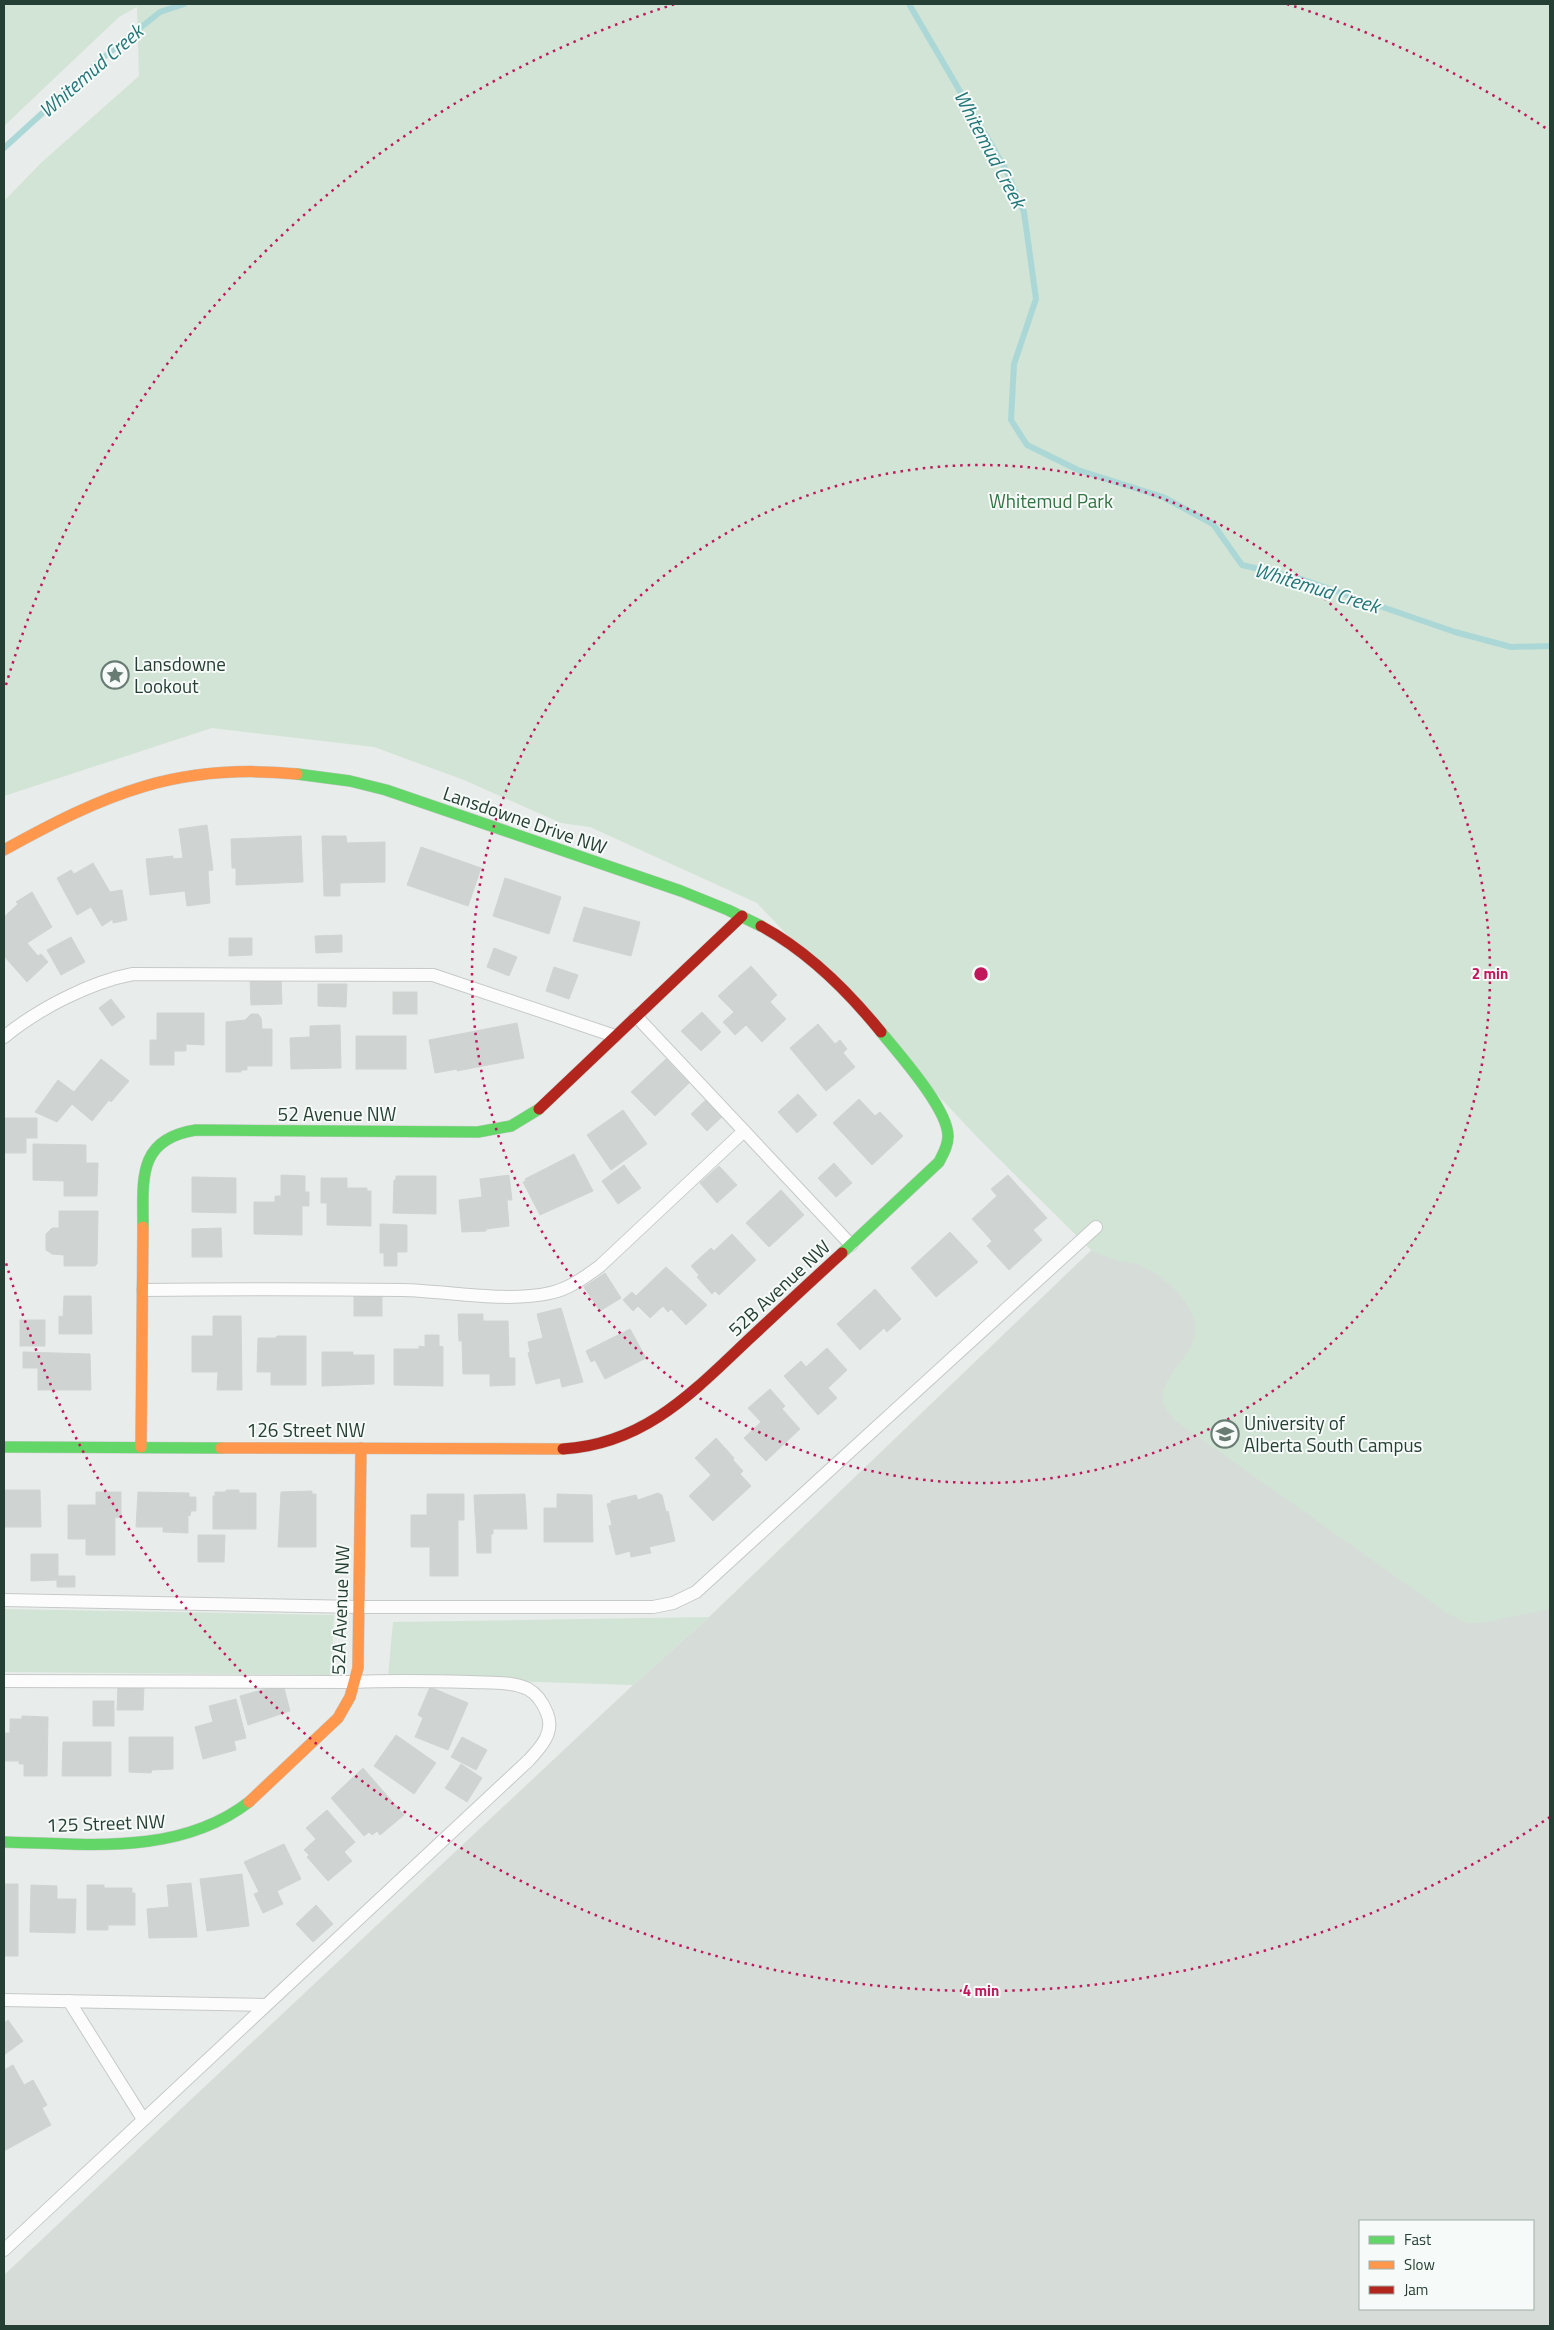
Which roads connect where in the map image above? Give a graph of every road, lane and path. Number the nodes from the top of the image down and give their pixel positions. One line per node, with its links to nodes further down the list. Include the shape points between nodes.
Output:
1 (4, 850): 2 (street, Lansdowne Drive NW, via 99,801 156,782 238,770 298,773 386,790 690,894)
2 (742, 916): 3 (street, 52 Avenue NW); 7 (street, Lansdowne Drive NW, via 796,947 860,1005 930,1096)
3 (636, 1016): 4 (street, 52 Avenue NW); 6 (lane)
4 (615, 1036): 5 (lane, via 433,975 134,974 110,979 78,992); 10 (street, 52 Avenue NW, via 539,1109 506,1129 478,1132 196,1130 174,1134 152,1153 143,1174)
5 (4, 1037)
6 (744, 1131): 9 (lane); 10 (lane, via 600,1266 553,1292 514,1296 404,1290)
7 (950, 1132): 9 (street, 52B Avenue NW, via 947,1151 939,1162)
8 (1096, 1228): 16 (lane, via 696,1592 673,1603 653,1607)
9 (851, 1245): 11 (street, 52B Avenue NW, via 683,1401 636,1431)
10 (143, 1290): 12 (street, 52 Avenue NW)
11 (606, 1442): 14 (street, 126 Street NW, via 559,1450)
12 (142, 1446): 13 (street, 126 Street NW); 14 (street, 126 Street NW)
13 (4, 1447)
14 (360, 1448): 16 (street, 52A Avenue NW)
15 (4, 1600): 16 (lane)
16 (359, 1607): 18 (street, 52A Avenue NW)
17 (4, 1681): 18 (lane)
18 (356, 1682): 19 (street, 52A Avenue NW, via 339,1719 255,1797); 23 (lane, via 399,1679 506,1684 527,1689 537,1696 548,1716 547,1739 529,1760)
19 (208, 1826): 20 (street, 125 Street NW, via 149,1842)
20 (4, 1842)
21 (4, 2000): 22 (lane)
22 (69, 2001): 23 (lane); 24 (lane)
23 (265, 2004): 24 (lane)
24 (143, 2120): 25 (lane)
25 (4, 2250)

